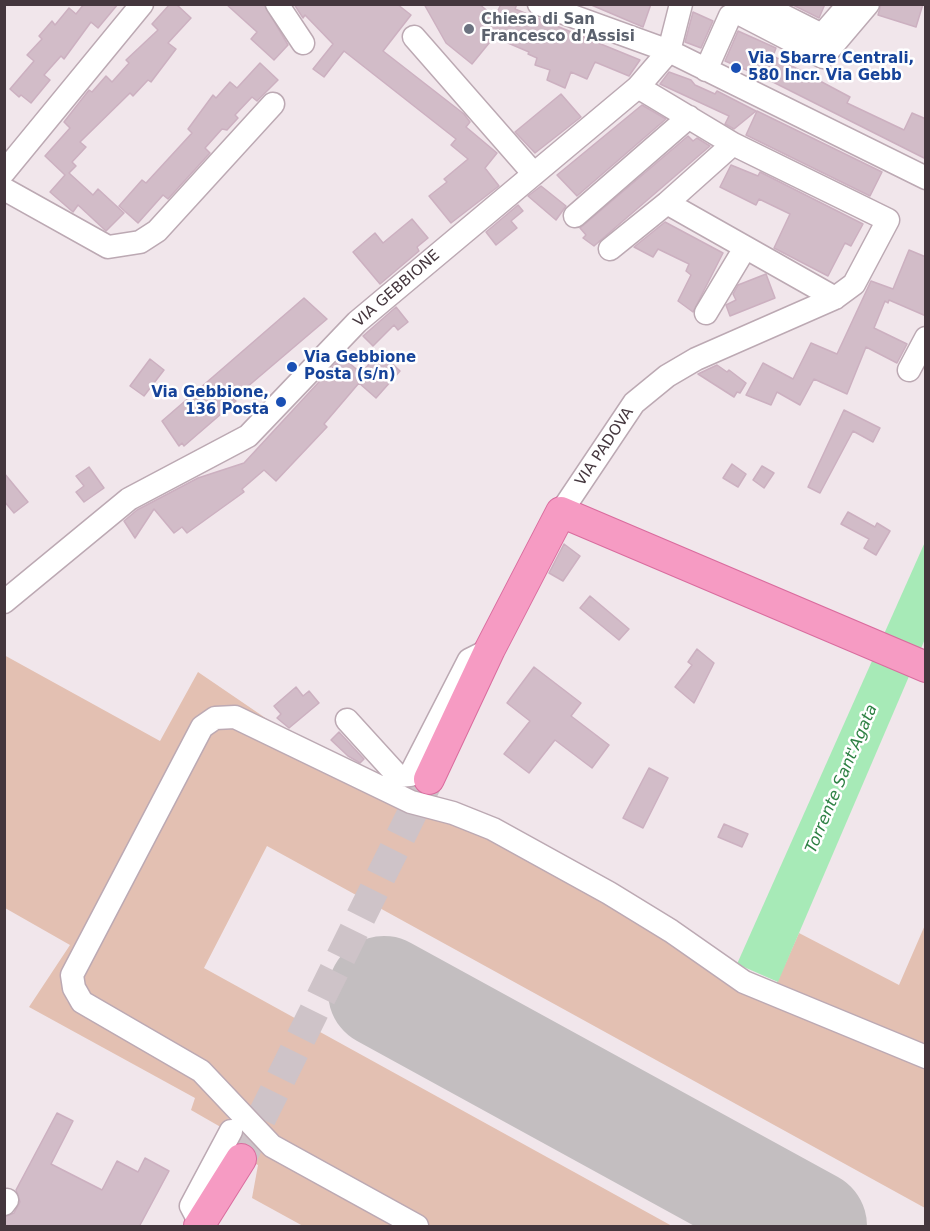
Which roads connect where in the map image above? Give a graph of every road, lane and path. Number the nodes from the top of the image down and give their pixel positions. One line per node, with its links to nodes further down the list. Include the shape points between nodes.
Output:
1 (142, 4): 17 (street)
2 (277, 4): 10 (street)
3 (539, 4): 11 (street)
4 (681, 4): 11 (street)
5 (849, 4): 7 (street, via 822,35)
6 (868, 4): 8 (street, via 823,57)
7 (766, 6): 8 (street)
8 (740, 14): 12 (street, via 730,16)
9 (414, 37): 18 (street)
10 (303, 43)
11 (669, 51): 12 (street); 13 (street, VIA GEBBIONE)
12 (706, 70): 19 (street)
13 (638, 87): 15 (street); 18 (street, VIA GEBBIONE)
14 (273, 104): 20 (street, via 157,231 140,242 108,247)
15 (688, 117): 16 (street); 22 (street)
16 (733, 144): 21 (street); 25 (street, VIA PADOVA, via 888,220 854,284)
17 (4, 172)
18 (534, 174): 30 (street, VIA GEBBIONE, via 357,322 248,436 129,499)
19 (926, 178)
20 (4, 189)
21 (667, 203): 23 (street); 24 (street)
22 (575, 216)
23 (745, 248): 25 (street); 26 (street)
24 (610, 249)
25 (835, 298): 29 (street, VIA PADOVA, via 696,359 667,376 634,403)
26 (706, 313)
27 (926, 338): 28 (street)
28 (909, 370)
29 (561, 512): 31 (main road, VIA PADOVA); 32 (main road)
30 (4, 603)
31 (490, 649): 33 (street, via 469,660 410,775 398,776); 34 (main road, VIA PADOVA)
32 (926, 667)
33 (347, 720)
34 (429, 779)
35 (926, 1057): 39 (street, via 744,982 672,931 493,829 411,802 235,717 215,718 202,727 88,944 72,975 74,988 82,1002 201,1071 272,1146)
36 (231, 1131): 38 (street, via 191,1206)
37 (241, 1159): 38 (main road)
38 (200, 1226)
39 (417, 1227)

